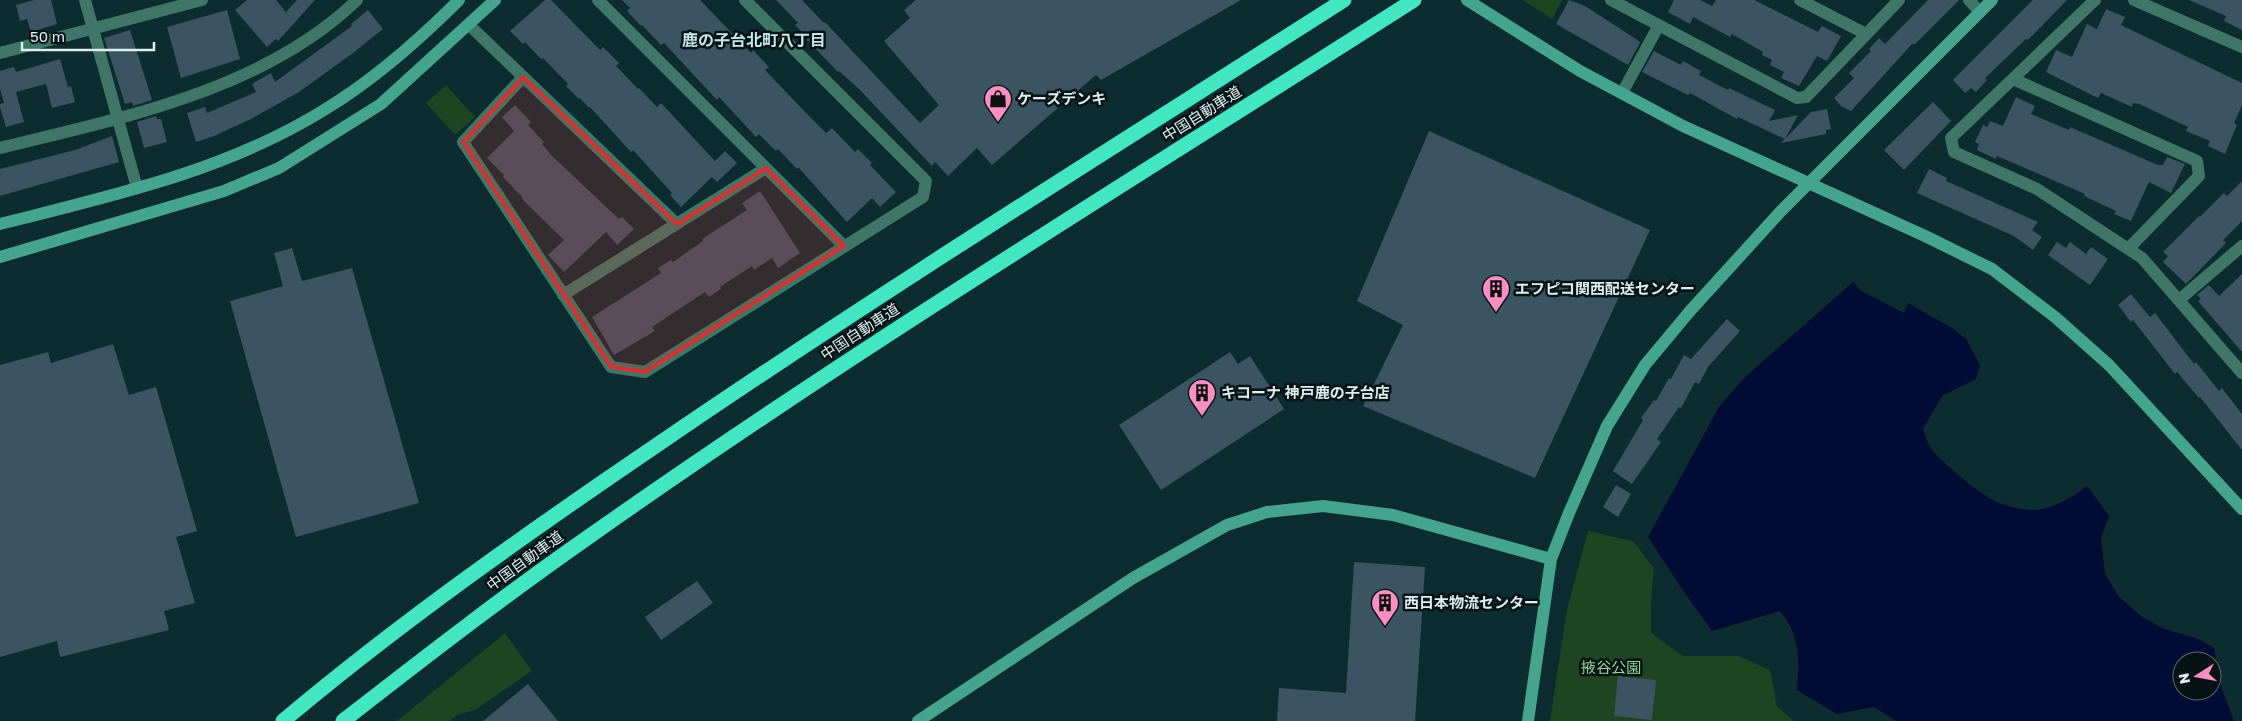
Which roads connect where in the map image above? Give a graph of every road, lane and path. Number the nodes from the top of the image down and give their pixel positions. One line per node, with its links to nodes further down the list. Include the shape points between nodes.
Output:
1 (85, 0): 21 (street)
2 (202, 0): 21 (street)
3 (357, 0): 28 (street, via 335,21 264,65 183,99)
4 (459, 0): 32 (street, via 390,64 324,110 233,156)
5 (495, 0): 19 (street)
6 (598, 0): 30 (street)
7 (745, 0): 35 (street, via 926,181 923,197)
8 (1344, 0): 44 (highway, 中国自動車道, via 901,281 744,385 440,598)
9 (1414, 0): 45 (highway, 中国自動車道, via 761,418 586,539)
10 (1467, 0): 27 (street, via 1580,71)
11 (1611, 0): 20 (street)
12 (1800, 0): 22 (street)
13 (1898, 0): 22 (street)
14 (1969, 0): 18 (street)
15 (1992, 0): 18 (street)
16 (2094, 0): 26 (street)
17 (2134, 0): 23 (street)
18 (1980, 12): 31 (street)
19 (469, 24): 25 (street); 38 (street, via 381,104 279,168 224,191)
20 (1659, 25): 22 (street, via 1797,98 1806,96); 27 (street)
21 (92, 28): 24 (street); 28 (street)
22 (1866, 34)
23 (2242, 47)
24 (0, 53)
25 (524, 77): 34 (street); 39 (street, via 463,142)
26 (2013, 79): 37 (street, via 1951,138 1954,152 2038,189); 37 (street, via 2196,161 2199,176)
27 (1622, 93): 31 (street, via 1683,126)
28 (118, 118): 29 (street); 32 (street)
29 (0, 148)
30 (766, 168): 34 (street); 35 (street)
31 (1809, 183): 42 (street, via 1992,269 2024,292 2110,365); 43 (street, via 1696,304 1645,365 1607,426)
32 (137, 188): 33 (street)
33 (0, 224)
34 (677, 224): 39 (street)
35 (844, 246): 39 (street, via 645,372 611,367)
36 (2242, 246): 40 (street)
37 (2128, 249): 40 (street, via 2142,258)
38 (0, 257)
39 (563, 295)
40 (2180, 300): 41 (street)
41 (2242, 373)
42 (2242, 509)
43 (1551, 559): 46 (street, via 1393,515 1323,506 1267,512 1227,526 1134,578); 47 (street)
44 (284, 721)
45 (343, 721)
46 (918, 721)
47 (1528, 721)

